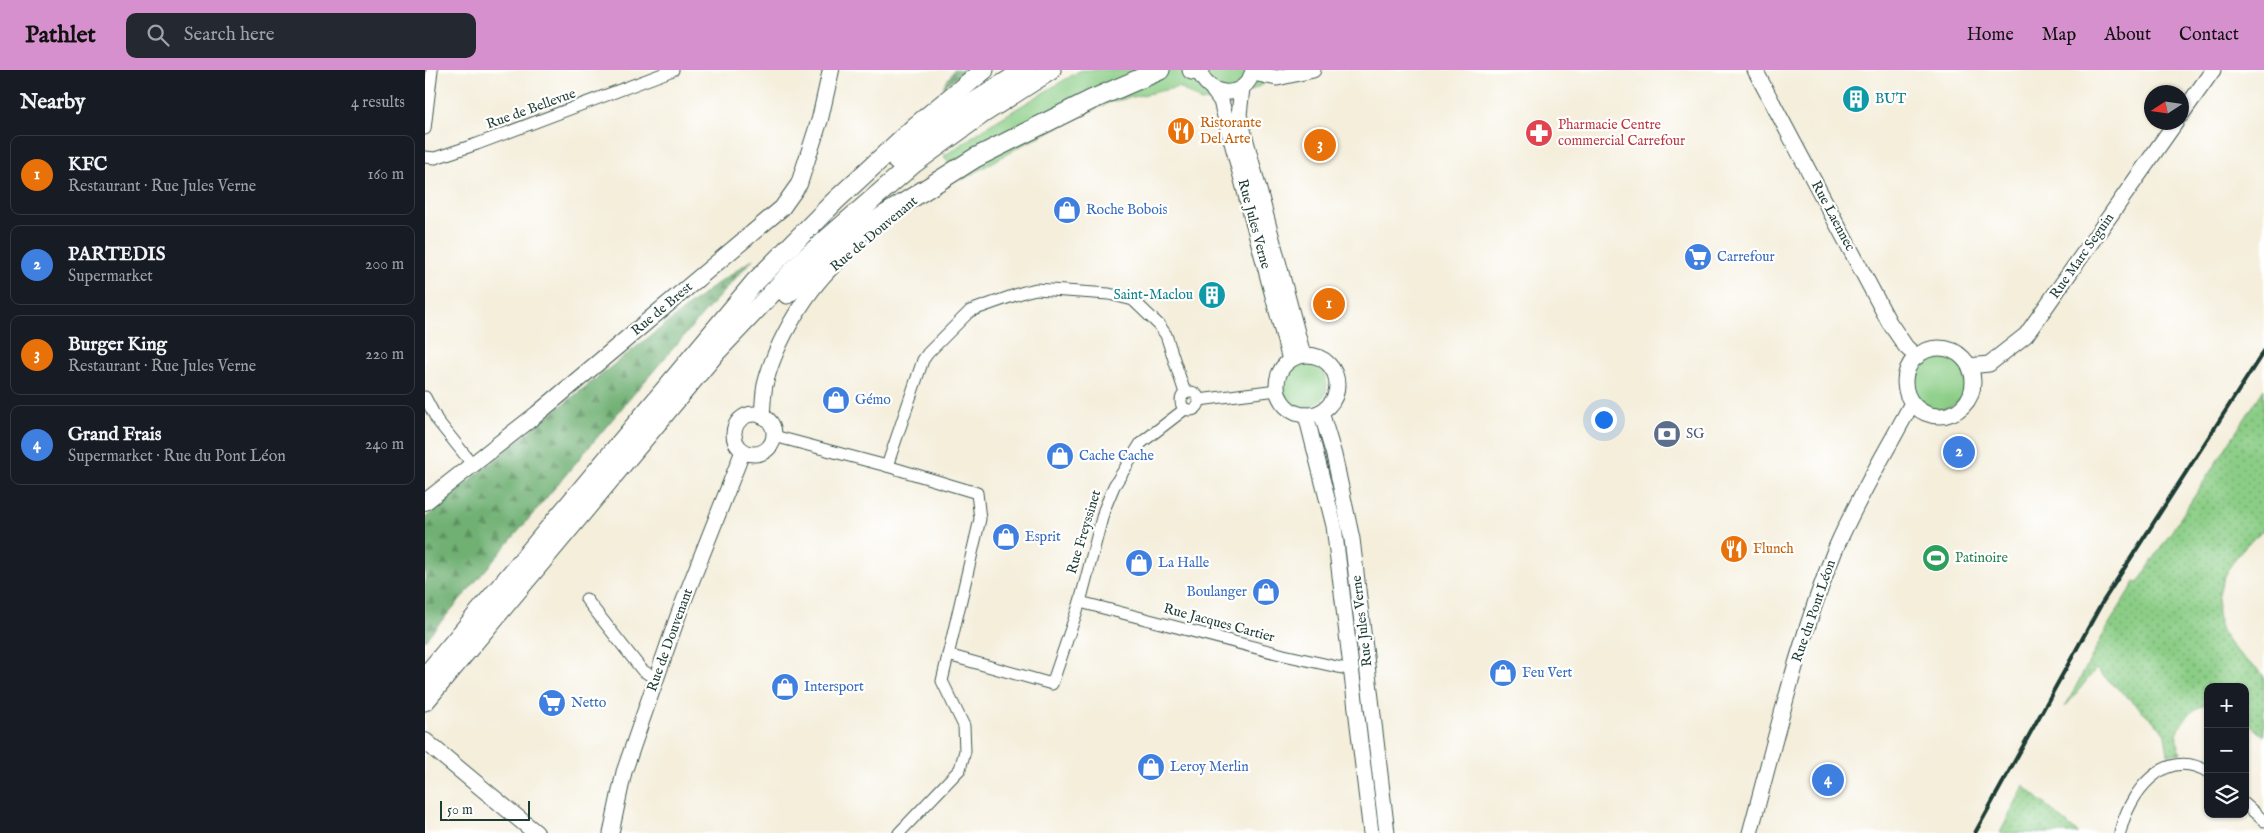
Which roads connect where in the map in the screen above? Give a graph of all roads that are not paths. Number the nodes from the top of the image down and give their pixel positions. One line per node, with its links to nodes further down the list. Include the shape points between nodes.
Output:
1 (432, 70): 16 (street)
2 (673, 70): 18 (street, Rue de Bellevue, via 477,144 435,158)
3 (831, 70): 37 (main road, Rue de Brest, via 820,119 799,184 782,208)
4 (984, 70): 20 (highway, via 903,138)
5 (1025, 70): 20 (highway, via 968,106 909,151)
6 (1051, 70): 24 (highway, via 952,135 871,198 747,318)
7 (1160, 70): 19 (highway, via 1031,128 975,158)
8 (1196, 70): 14 (street, Rue Jules Verne)
9 (1313, 70): 12 (street, via 1277,78)
10 (1755, 70): 22 (street, Rue Laennec, via 1889,322)
11 (2213, 70): 15 (street)
12 (1253, 72): 13 (street)
13 (1242, 88): 14 (street, via 1228,93); 21 (street, Rue Jules Verne, via 1239,115)
14 (1213, 90): 21 (street, Rue Jules Verne, via 1221,101)
15 (2189, 104)
16 (425, 128)
17 (2170, 130): 23 (street, Rue Marc Seguin, via 2026,335 1989,364)
18 (425, 157)
19 (929, 188): 24 (highway, via 842,246 796,285 725,357); 32 (street, Rue de Douvenant, via 832,266 804,303 775,354 767,378)
20 (754, 283): 44 (highway)
21 (1297, 357): 25 (street, via 1279,373); 31 (street, via 1319,357 1335,374 1337,390 1334,399)
22 (1917, 357): 23 (street, via 1930,350 1945,349 1963,358); 29 (street, via 1906,374 1906,389)
23 (1969, 366): 29 (street, via 1973,377 1971,393 1962,408 1953,414 1931,415)
24 (684, 390): 46 (highway)
25 (1277, 390): 28 (street); 31 (street, via 1291,410)
26 (1185, 393): 28 (street, via 1195,393); 30 (street, via 1181,401); 38 (street, via 1166,335 1133,300 1109,294 1036,289 970,312 928,353)
27 (425, 397): 33 (street)
28 (1199, 400): 30 (street, via 1196,408)
29 (1912, 403): 56 (street, Rue du Pont Léon, via 1869,479 1835,550 1799,651)
30 (1185, 409): 41 (street, Rue Freyssinet, via 1141,443 1114,486 1099,526)
31 (1314, 414): 43 (street, Rue Jules Verne, via 1331,508); 55 (street, Rue Jules Verne, via 1334,455 1352,539)
32 (763, 416): 35 (street, via 770,422); 36 (street, via 746,415 735,427 734,438)
33 (437, 420): 34 (street); 37 (street)
34 (425, 423)
35 (774, 436): 36 (street, via 763,452); 38 (street)
36 (743, 451): 45 (street, Rue de Douvenant)
37 (473, 465): 39 (main road, Rue de Brest)
38 (887, 466): 42 (street, via 977,493 980,519)
39 (425, 502)
40 (586, 599): 45 (street, via 642,670)
41 (1080, 602): 42 (street, Rue Freyssinet, via 1052,684); 43 (street, Rue Jacques Cartier)
42 (948, 655): 53 (street, via 942,681 964,726 965,751 960,769)
43 (1351, 670): 54 (street, Rue Jules Verne)
44 (425, 677)
45 (656, 679): 52 (street, Rue de Douvenant, via 624,772)
46 (425, 701)
47 (425, 741): 51 (main road)
48 (2204, 770): 57 (street, via 2192,765 2176,765 2148,778 2132,802)
49 (2249, 808): 50 (street)
50 (2264, 821)
51 (536, 833)
52 (611, 833)
53 (899, 833)
54 (1371, 833)
55 (1387, 833)
56 (1750, 833)
57 (2120, 833)

